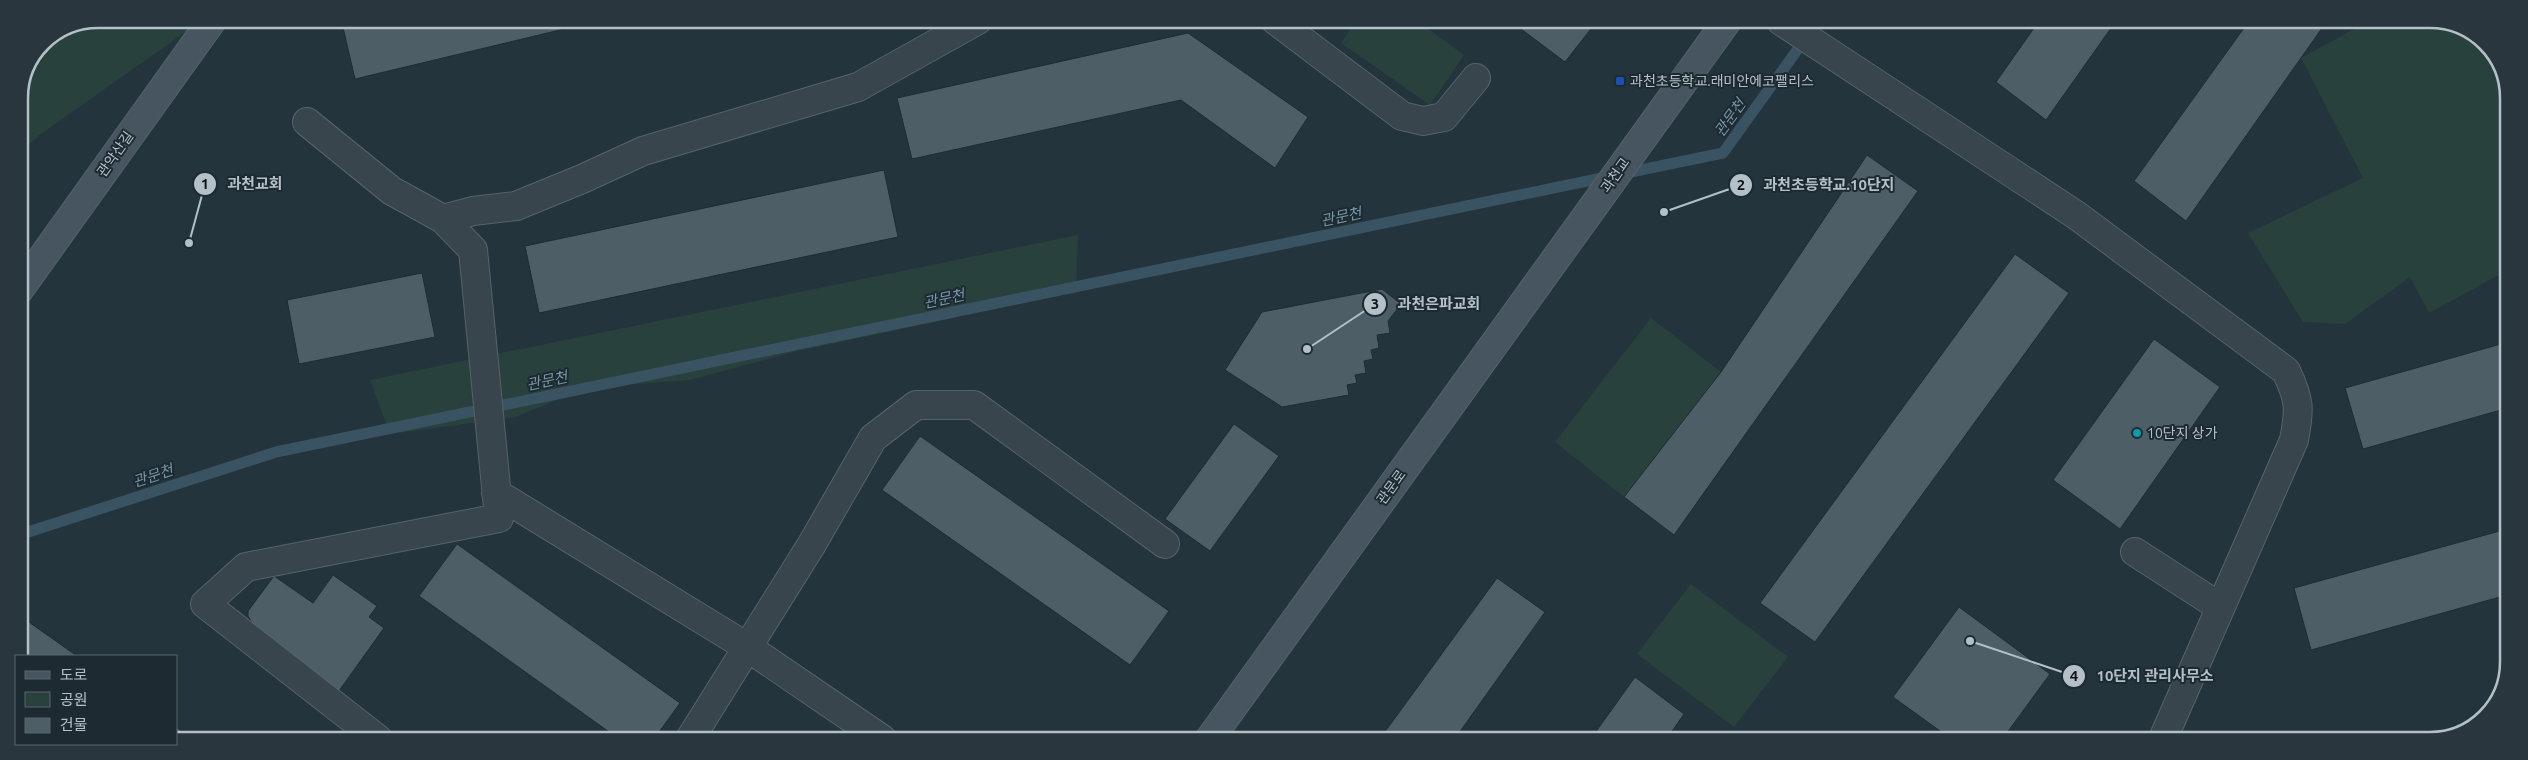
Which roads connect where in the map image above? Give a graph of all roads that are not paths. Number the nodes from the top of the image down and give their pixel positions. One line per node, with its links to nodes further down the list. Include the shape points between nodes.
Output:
1 (207, 28): 10 (street, 관악산길)
2 (964, 28): 8 (street, via 858,87 643,151 516,206 473,211)
3 (1285, 28): 6 (street, via 1402,116 1423,121 1444,117)
4 (1722, 28): 9 (street, 과천교)
5 (1791, 28): 14 (street, via 2068,210 2286,371 2297,394 2294,440)
6 (1476, 78)
7 (307, 122): 8 (street, via 392,191)
8 (443, 219): 11 (street, via 473,250)
9 (1574, 235): 19 (street, 관문로)
10 (28, 277)
11 (496, 493): 15 (street); 16 (street, via 499,518 246,567 206,604)
12 (1165, 544): 15 (street, via 974,405 916,405 873,438)
13 (2135, 552): 14 (street)
14 (2220, 608): 20 (street)
15 (747, 647): 17 (street); 18 (street)
16 (369, 732)
17 (694, 732)
18 (872, 732)
19 (1215, 732)
20 (2166, 732)

